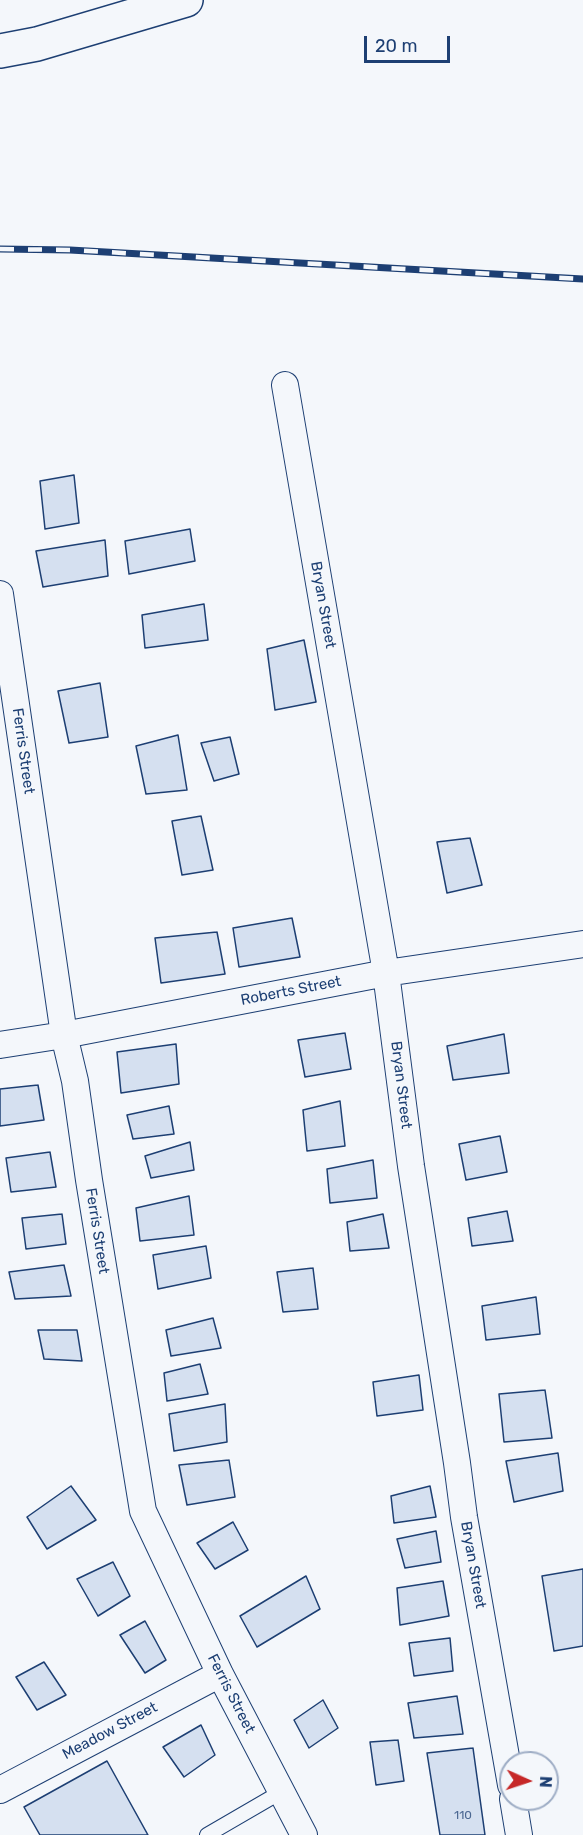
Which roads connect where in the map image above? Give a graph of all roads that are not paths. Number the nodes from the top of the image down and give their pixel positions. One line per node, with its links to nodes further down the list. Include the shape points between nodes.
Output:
1 (186, 0): 2 (street)
2 (0, 51)
3 (285, 385): 6 (street, Bryan Street)
4 (0, 594): 7 (street, Ferris Street)
5 (583, 944): 6 (street, Roberts Street)
6 (386, 973): 7 (street, Roberts Street); 10 (street, Bryan Street, via 464,1517)
7 (64, 1035): 8 (street, Roberts Street); 9 (street, Ferris Street, via 75,1081 142,1512)
8 (0, 1045)
9 (220, 1674): 11 (street, Meadow Street); 12 (street, Ferris Street)
10 (505, 1751)
11 (0, 1790)
12 (281, 1792): 14 (lane); 15 (street, Ferris Street)
13 (515, 1811): 16 (street)
14 (207, 1835)
15 (304, 1835)
16 (519, 1835)

